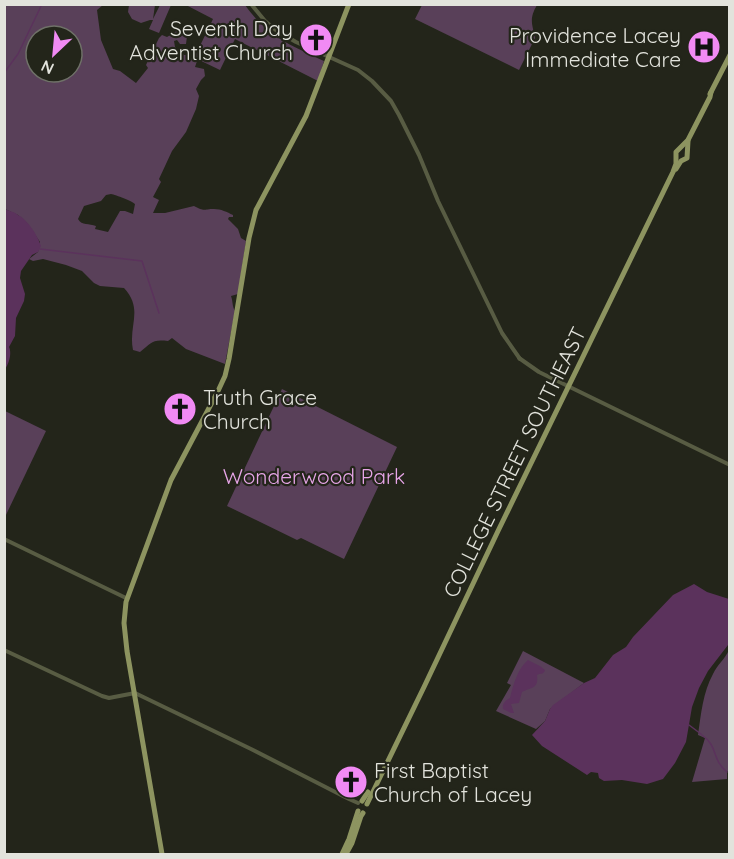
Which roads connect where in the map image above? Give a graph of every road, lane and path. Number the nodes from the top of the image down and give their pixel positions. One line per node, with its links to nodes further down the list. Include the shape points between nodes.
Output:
1 (250, 4): 4 (street, via 271,26)
2 (349, 4): 4 (main road)
3 (729, 55): 5 (main road)
4 (329, 58): 9 (street, via 374,86 392,108 502,333 520,359); 12 (main road, via 306,116 258,204 226,372 171,480)
5 (688, 140): 6 (main road); 7 (main road)
6 (680, 149): 7 (main road); 8 (main road, via 676,152)
7 (687, 153): 8 (main road, via 686,159)
8 (679, 160): 9 (main road, COLLEGE STREET SOUTHEAST)
9 (569, 386): 10 (street); 15 (main road, COLLEGE STREET SOUTHEAST, via 394,750)
10 (729, 465)
11 (4, 539): 12 (street)
12 (126, 598): 14 (main road, via 123,623)
13 (4, 650): 14 (street, via 102,696)
14 (135, 693): 15 (street); 16 (main road)
15 (361, 806): 17 (main road, COLLEGE STREET SOUTHEAST)
16 (162, 855)
17 (344, 855)

